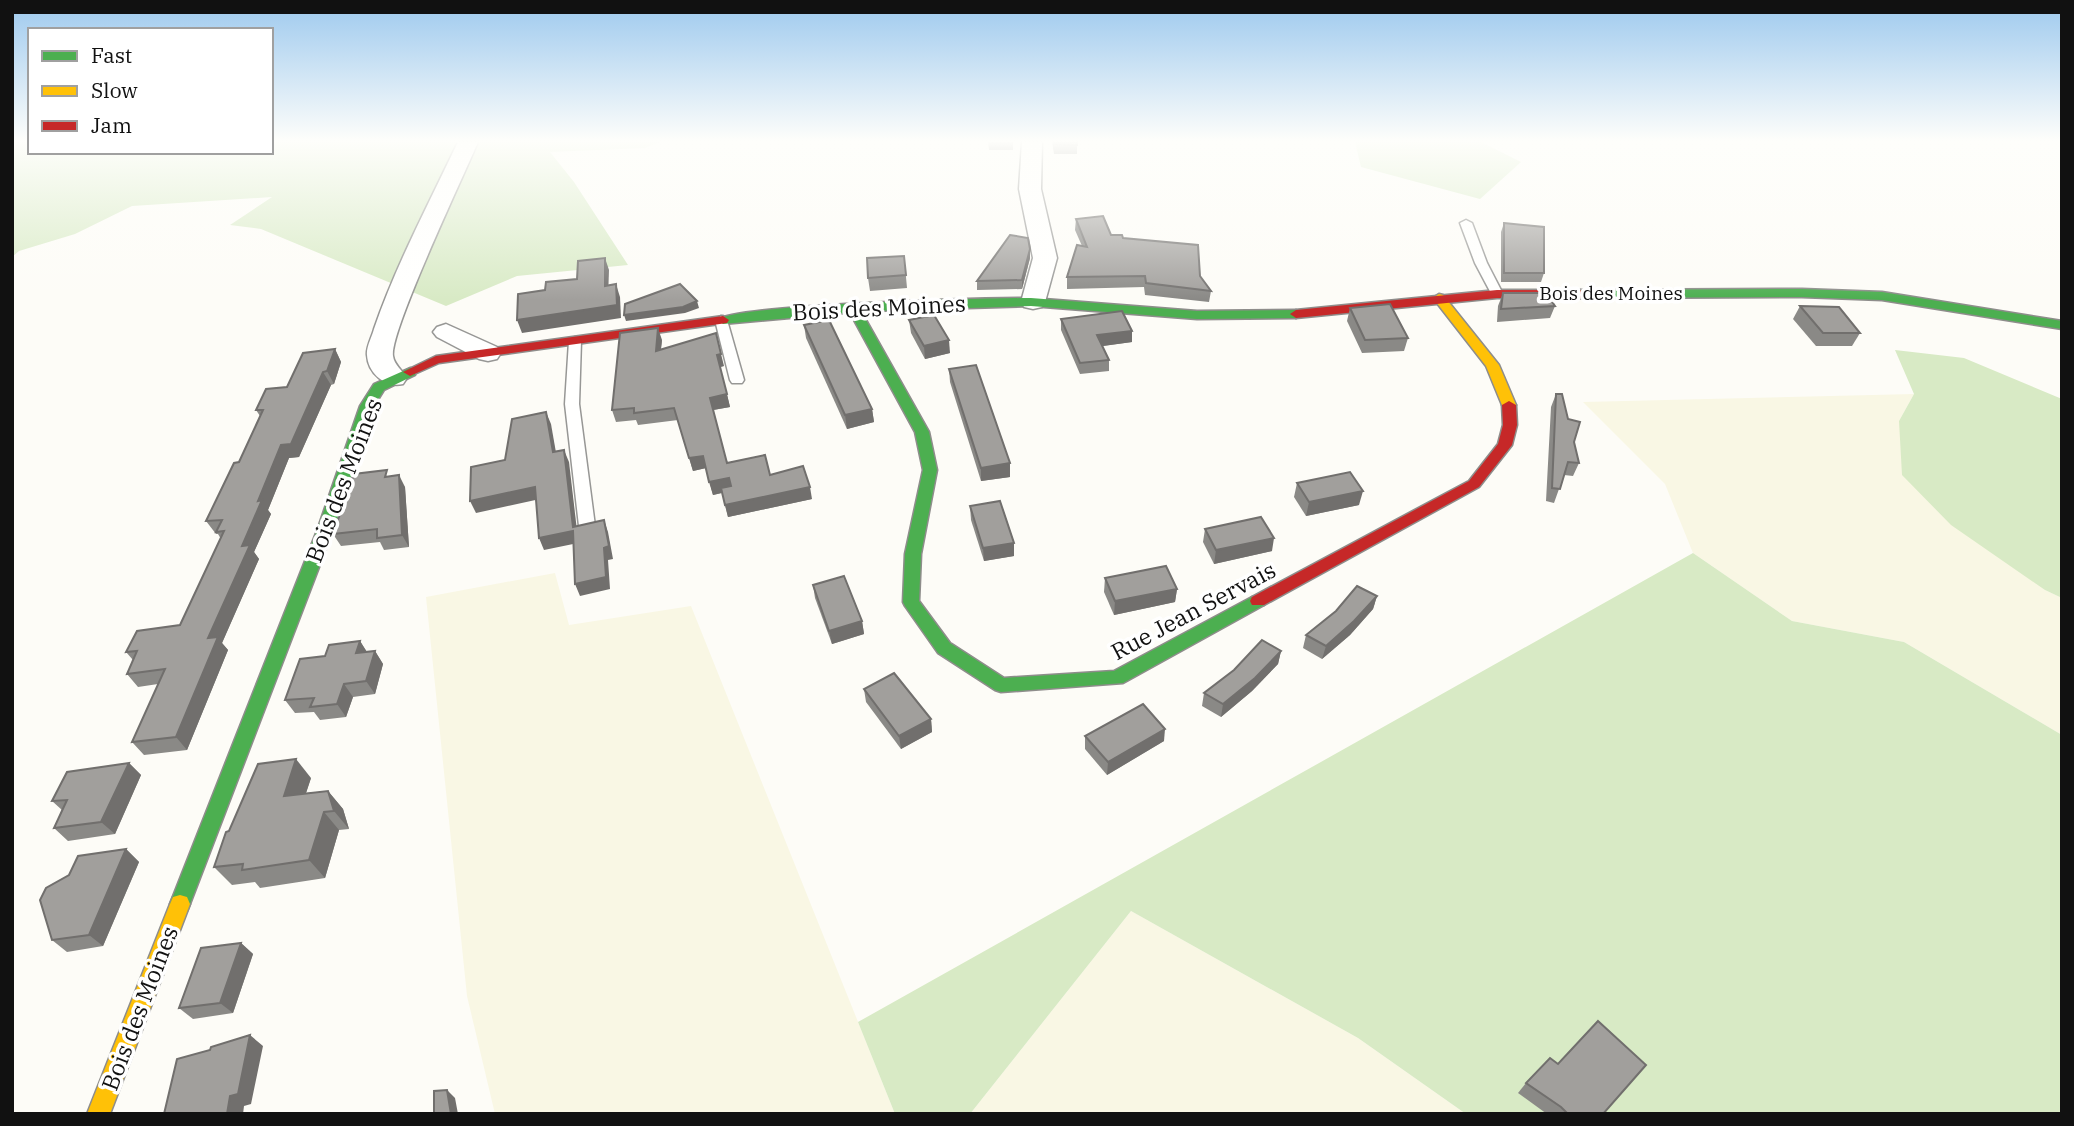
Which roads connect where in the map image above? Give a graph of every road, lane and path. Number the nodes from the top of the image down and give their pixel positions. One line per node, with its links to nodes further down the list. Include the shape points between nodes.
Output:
1 (445, 195): 13 (street, via 379,352)
2 (1031, 195): 6 (street, via 1045,258)
3 (1466, 223): 4 (lane, via 1480,264)
4 (1497, 294): 5 (street, Bois des Moines); 9 (street, Bois des Moines, via 1882,296)
5 (1439, 298): 6 (street, Bois des Moines, via 1257,316 1178,315); 7 (street, Rue Jean Servais, via 1498,373 1508,394 1505,445 1475,484 1117,678 1001,685 944,648 911,602 913,554 930,470 922,432 860,320)
6 (1033, 302): 7 (street, Bois des Moines)
7 (864, 307): 8 (street, Bois des Moines)
8 (721, 320): 11 (street, Bois des Moines); 14 (lane)
9 (2062, 325)
10 (446, 332): 12 (street)
11 (575, 341): 12 (street, Bois des Moines); 15 (lane, via 572,404)
12 (488, 352): 13 (street, Bois des Moines, via 436,360)
13 (394, 378): 16 (street, Bois des Moines, via 379,387 367,405 326,528)
14 (737, 380)
15 (587, 526)
16 (98, 1114)

